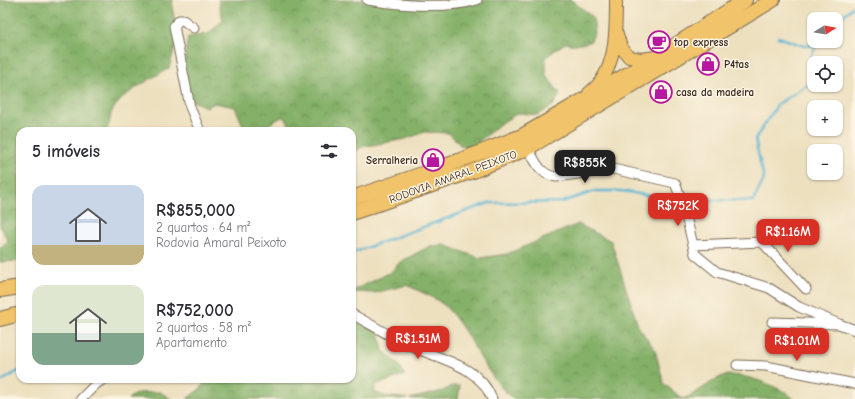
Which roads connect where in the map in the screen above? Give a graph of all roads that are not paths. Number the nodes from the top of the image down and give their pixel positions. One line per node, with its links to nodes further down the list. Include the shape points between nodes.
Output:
1 (367, 0): 2 (street, via 433,5 462,5)
2 (477, 0)
3 (616, 0): 7 (main road)
4 (745, 0): 8 (highway, RODOVIA AMARAL PEIXOTO)
5 (773, 0): 11 (highway, RODOVIA AMARAL PEIXOTO)
6 (194, 28): 10 (street, via 183,20 178,20 174,26 190,107)
7 (616, 31): 8 (main road, via 621,47 629,57); 9 (main road, via 614,50 601,81)
8 (657, 57): 9 (highway, RODOVIA AMARAL PEIXOTO)
9 (557, 116): 12 (highway, RODOVIA AMARAL PEIXOTO, via 522,136 443,167)
10 (198, 127)
11 (528, 148): 13 (highway, RODOVIA AMARAL PEIXOTO, via 473,172); 14 (street, via 547,175 556,177 619,170 673,182 683,204)
12 (356, 197)
13 (356, 212)
14 (692, 245): 16 (street, via 762,242); 26 (street, via 695,254 717,272 769,288 799,307)
15 (16, 288): 17 (highway)
16 (806, 289)
17 (0, 290)
18 (16, 295): 19 (highway)
19 (0, 297)
20 (16, 310): 21 (highway)
21 (0, 314)
22 (16, 315): 24 (highway)
23 (356, 316): 32 (street, via 407,344 456,364 479,378)
24 (0, 319)
25 (772, 322): 26 (street)
26 (839, 324): 27 (street)
27 (855, 330)
28 (737, 365): 30 (street, via 766,366)
29 (98, 383): 31 (street)
30 (855, 384)
31 (81, 399)
32 (492, 399)

